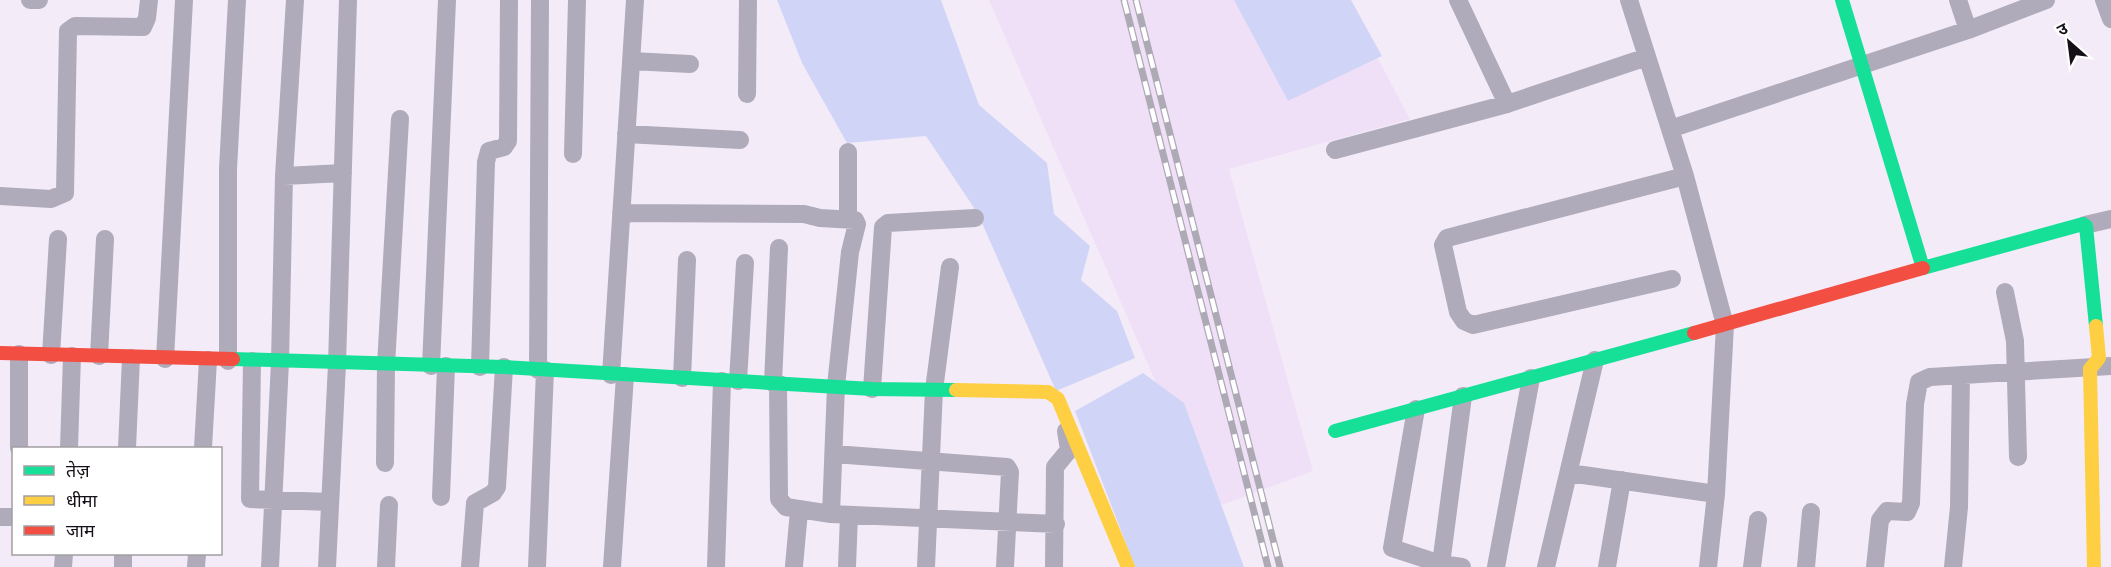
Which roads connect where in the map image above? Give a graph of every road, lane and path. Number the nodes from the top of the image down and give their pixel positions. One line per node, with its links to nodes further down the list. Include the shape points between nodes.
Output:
1 (30, 0): 2 (street)
2 (39, 0)
3 (149, 0): 38 (street, via 143,27 75,26 68,31 65,193 51,199)
4 (184, 0): 60 (street)
5 (237, 0): 63 (street, via 228,169)
6 (295, 0): 36 (street)
7 (348, 0): 35 (street)
8 (447, 0): 68 (street)
9 (509, 0): 70 (street, via 508,141 504,147 489,151 486,162)
10 (540, 0): 73 (street)
11 (577, 0): 34 (street)
12 (634, 0): 23 (street)
13 (748, 0): 26 (street)
14 (1458, 0): 27 (street)
15 (1629, 0): 22 (street)
16 (1842, 0): 25 (street)
17 (1958, 0): 21 (street)
18 (2046, 0): 21 (street)
19 (2104, 0): 20 (street)
20 (2111, 19)
21 (1968, 30): 25 (street)
22 (1647, 57): 27 (street); 29 (street)
23 (631, 61): 24 (street); 30 (street)
24 (690, 64)
25 (1860, 65): 29 (street); 50 (street)
26 (747, 94)
27 (1507, 104): 32 (street)
28 (400, 119): 67 (street)
29 (1670, 129): 37 (street)
30 (626, 134): 31 (street); 39 (street)
31 (740, 140)
32 (1335, 150)
33 (848, 152): 40 (street)
34 (573, 154)
35 (343, 173): 36 (street); 66 (street)
36 (284, 176): 65 (street)
37 (1685, 176): 51 (street, via 1447,238 1443,245 1458,312 1473,325); 53 (street)
38 (0, 196)
39 (621, 213): 40 (street, via 804,214); 75 (street)
40 (848, 218): 81 (street, via 856,224)
41 (975, 218): 82 (street, via 883,227)
42 (2111, 219): 43 (street)
43 (2085, 225): 50 (street); 72 (street, via 2100,358)
44 (58, 239): 56 (street)
45 (105, 239): 58 (street)
46 (779, 248): 80 (street)
47 (687, 260): 77 (street)
48 (745, 263): 79 (street)
49 (950, 267): 83 (street)
50 (1923, 268): 53 (street)
51 (1672, 279)
52 (2005, 292): 74 (street)
53 (1725, 325): 62 (street); 98 (street)
54 (0, 353): 55 (street)
55 (19, 354): 56 (street); 88 (street)
56 (51, 355): 57 (street)
57 (72, 356): 58 (street); 89 (street)
58 (99, 356): 59 (street)
59 (131, 358): 60 (street); 90 (street)
60 (165, 359): 61 (street)
61 (208, 360): 63 (street); 91 (street)
62 (1595, 360): 78 (street); 96 (street)
63 (228, 361): 64 (street)
64 (252, 361): 65 (street); 100 (street, via 248,493 254,501)
65 (280, 362): 66 (street); 100 (street)
66 (337, 364): 67 (street); 101 (street)
67 (386, 365): 68 (street); 95 (street)
68 (439, 366): 70 (street); 99 (street)
69 (2111, 366): 72 (street)
70 (480, 367): 71 (street)
71 (504, 367): 73 (street); 114 (street, via 496,487 475,503)
72 (2091, 367): 74 (street); 132 (street)
73 (541, 370): 75 (street); 115 (street)
74 (2017, 372): 76 (street); 93 (street)
75 (618, 375): 77 (street); 116 (street)
76 (1961, 375): 130 (street, via 1930,377 1917,386 1911,503 1906,512 1887,511 1880,520); 131 (street, via 1959,507)
77 (682, 378): 79 (street)
78 (1531, 378): 84 (street); 124 (street)
79 (730, 381): 80 (street); 117 (street)
80 (775, 383): 81 (street); 103 (street, via 779,499 786,507)
81 (836, 386): 82 (street); 92 (street)
82 (872, 389): 83 (street)
83 (934, 390): 85 (street, via 1048,392 1056,396); 94 (street)
84 (1463, 396): 86 (street); 110 (street)
85 (1061, 406): 109 (street, via 1069,450 1055,465); 123 (street)
86 (1416, 409): 87 (street); 110 (street, via 1392,548)
87 (1335, 431)
88 (19, 447)
89 (69, 447)
90 (127, 447)
91 (203, 447)
92 (834, 454): 94 (street); 105 (street)
93 (2018, 457)
94 (931, 461): 106 (street); 108 (street, via 1007,467)
95 (385, 463)
96 (1569, 473): 97 (street); 125 (street)
97 (1622, 480): 98 (street); 126 (street)
98 (1716, 494): 127 (street)
99 (441, 497)
100 (274, 501): 101 (street); 111 (street)
101 (330, 502): 112 (street)
102 (389, 505): 113 (street)
103 (799, 511): 105 (street); 118 (street)
104 (1811, 512): 129 (street)
105 (840, 514): 106 (street); 119 (street)
106 (928, 518): 108 (street); 120 (street)
107 (1758, 520): 128 (street)
108 (1008, 522): 109 (street); 121 (street)
109 (1056, 524): 122 (street)
110 (1449, 566)
111 (270, 567)
112 (327, 567)
113 (387, 567)
114 (470, 567)
115 (537, 567)
116 (612, 567)
117 (716, 567)
118 (798, 567)
119 (847, 567)
120 (926, 567)
121 (1005, 567)
122 (1054, 567)
123 (1128, 567)
124 (1497, 567)
125 (1546, 567)
126 (1607, 567)
127 (1707, 567)
128 (1752, 567)
129 (1806, 567)
130 (1875, 567)
131 (1953, 567)
132 (2094, 567)

